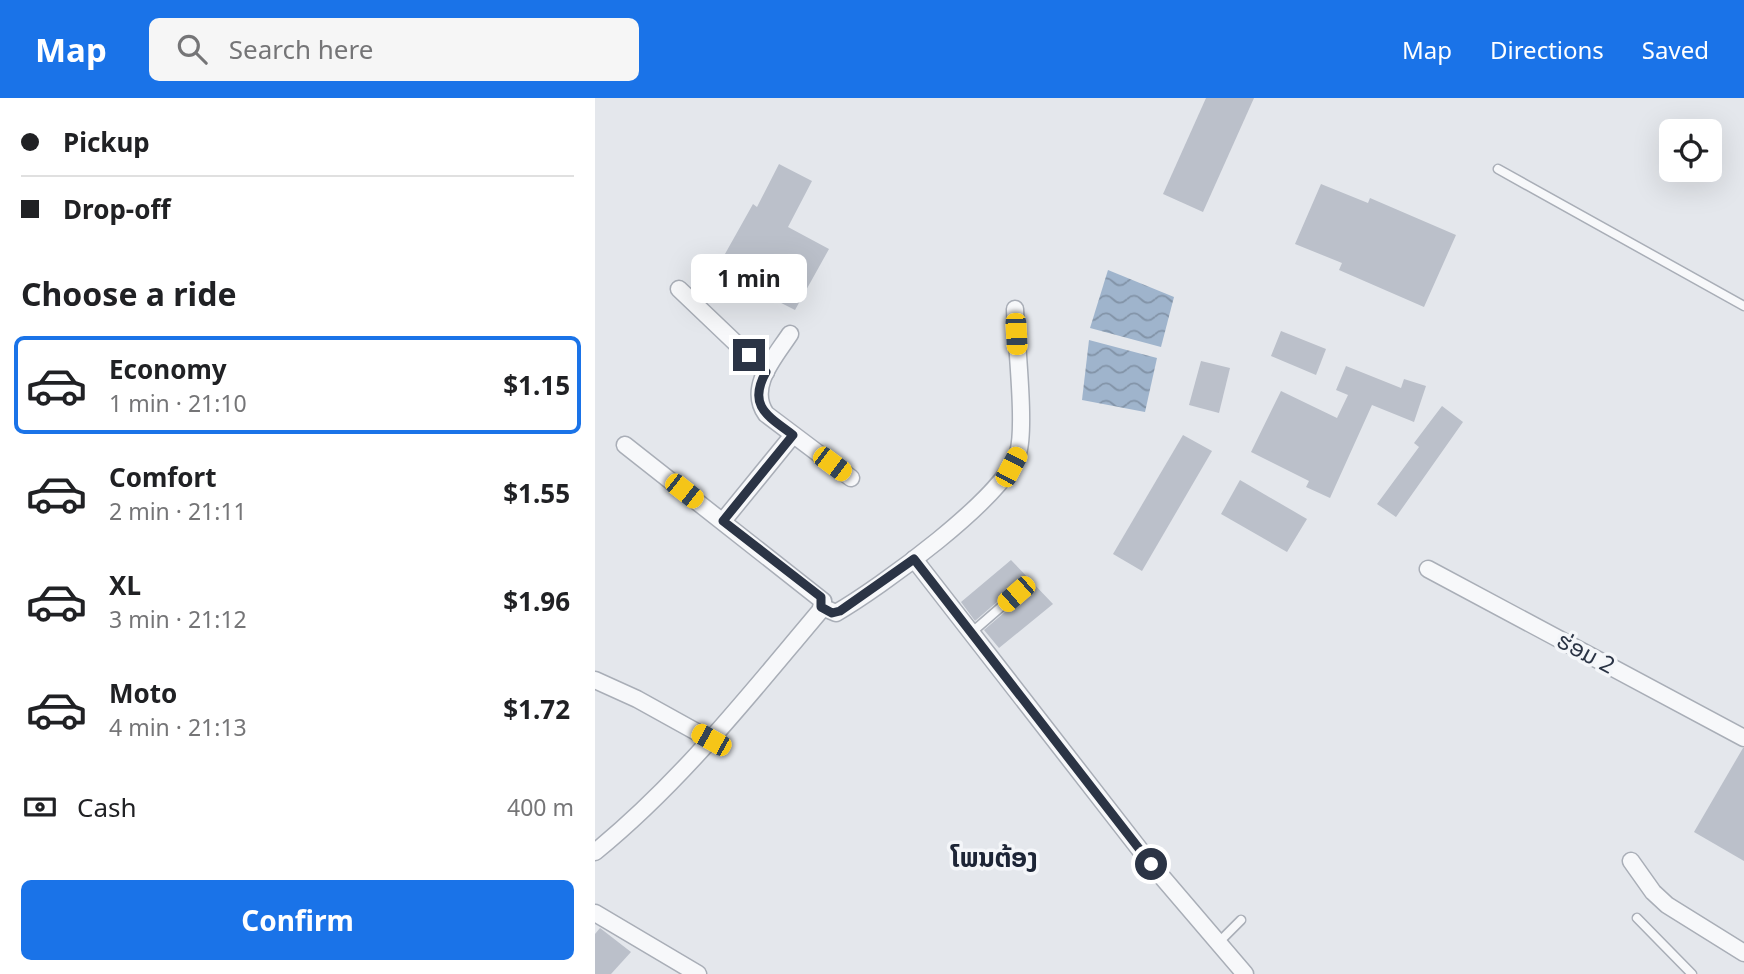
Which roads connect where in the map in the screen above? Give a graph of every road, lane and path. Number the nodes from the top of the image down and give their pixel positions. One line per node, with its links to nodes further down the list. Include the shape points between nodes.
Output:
1 (1498, 169): 3 (lane)
2 (679, 289): 6 (street)
3 (1744, 306)
4 (1015, 309): 11 (street, via 1018,455 1000,482)
5 (790, 334): 6 (street)
6 (766, 372): 7 (street, via 759,391 761,406)
7 (793, 435): 9 (street); 10 (street)
8 (625, 445): 10 (street)
9 (851, 478)
10 (723, 521): 14 (street, via 821,597)
11 (914, 559): 14 (street, via 836,613); 15 (street)
12 (1428, 569): 17 (street, ຮ່ອມ 2)
13 (1016, 594): 15 (lane)
14 (821, 607): 18 (street)
15 (971, 633): 24 (street)
16 (595, 680): 18 (street)
17 (1744, 738)
18 (711, 740): 19 (street, via 634,820)
19 (597, 846)
20 (1631, 861): 25 (street, via 1667,905)
21 (595, 913): 26 (street)
22 (1637, 918): 28 (lane)
23 (1241, 920): 24 (lane)
24 (1217, 944): 27 (street)
25 (1744, 953)
26 (698, 974)
27 (1245, 974)
28 (1692, 974)

